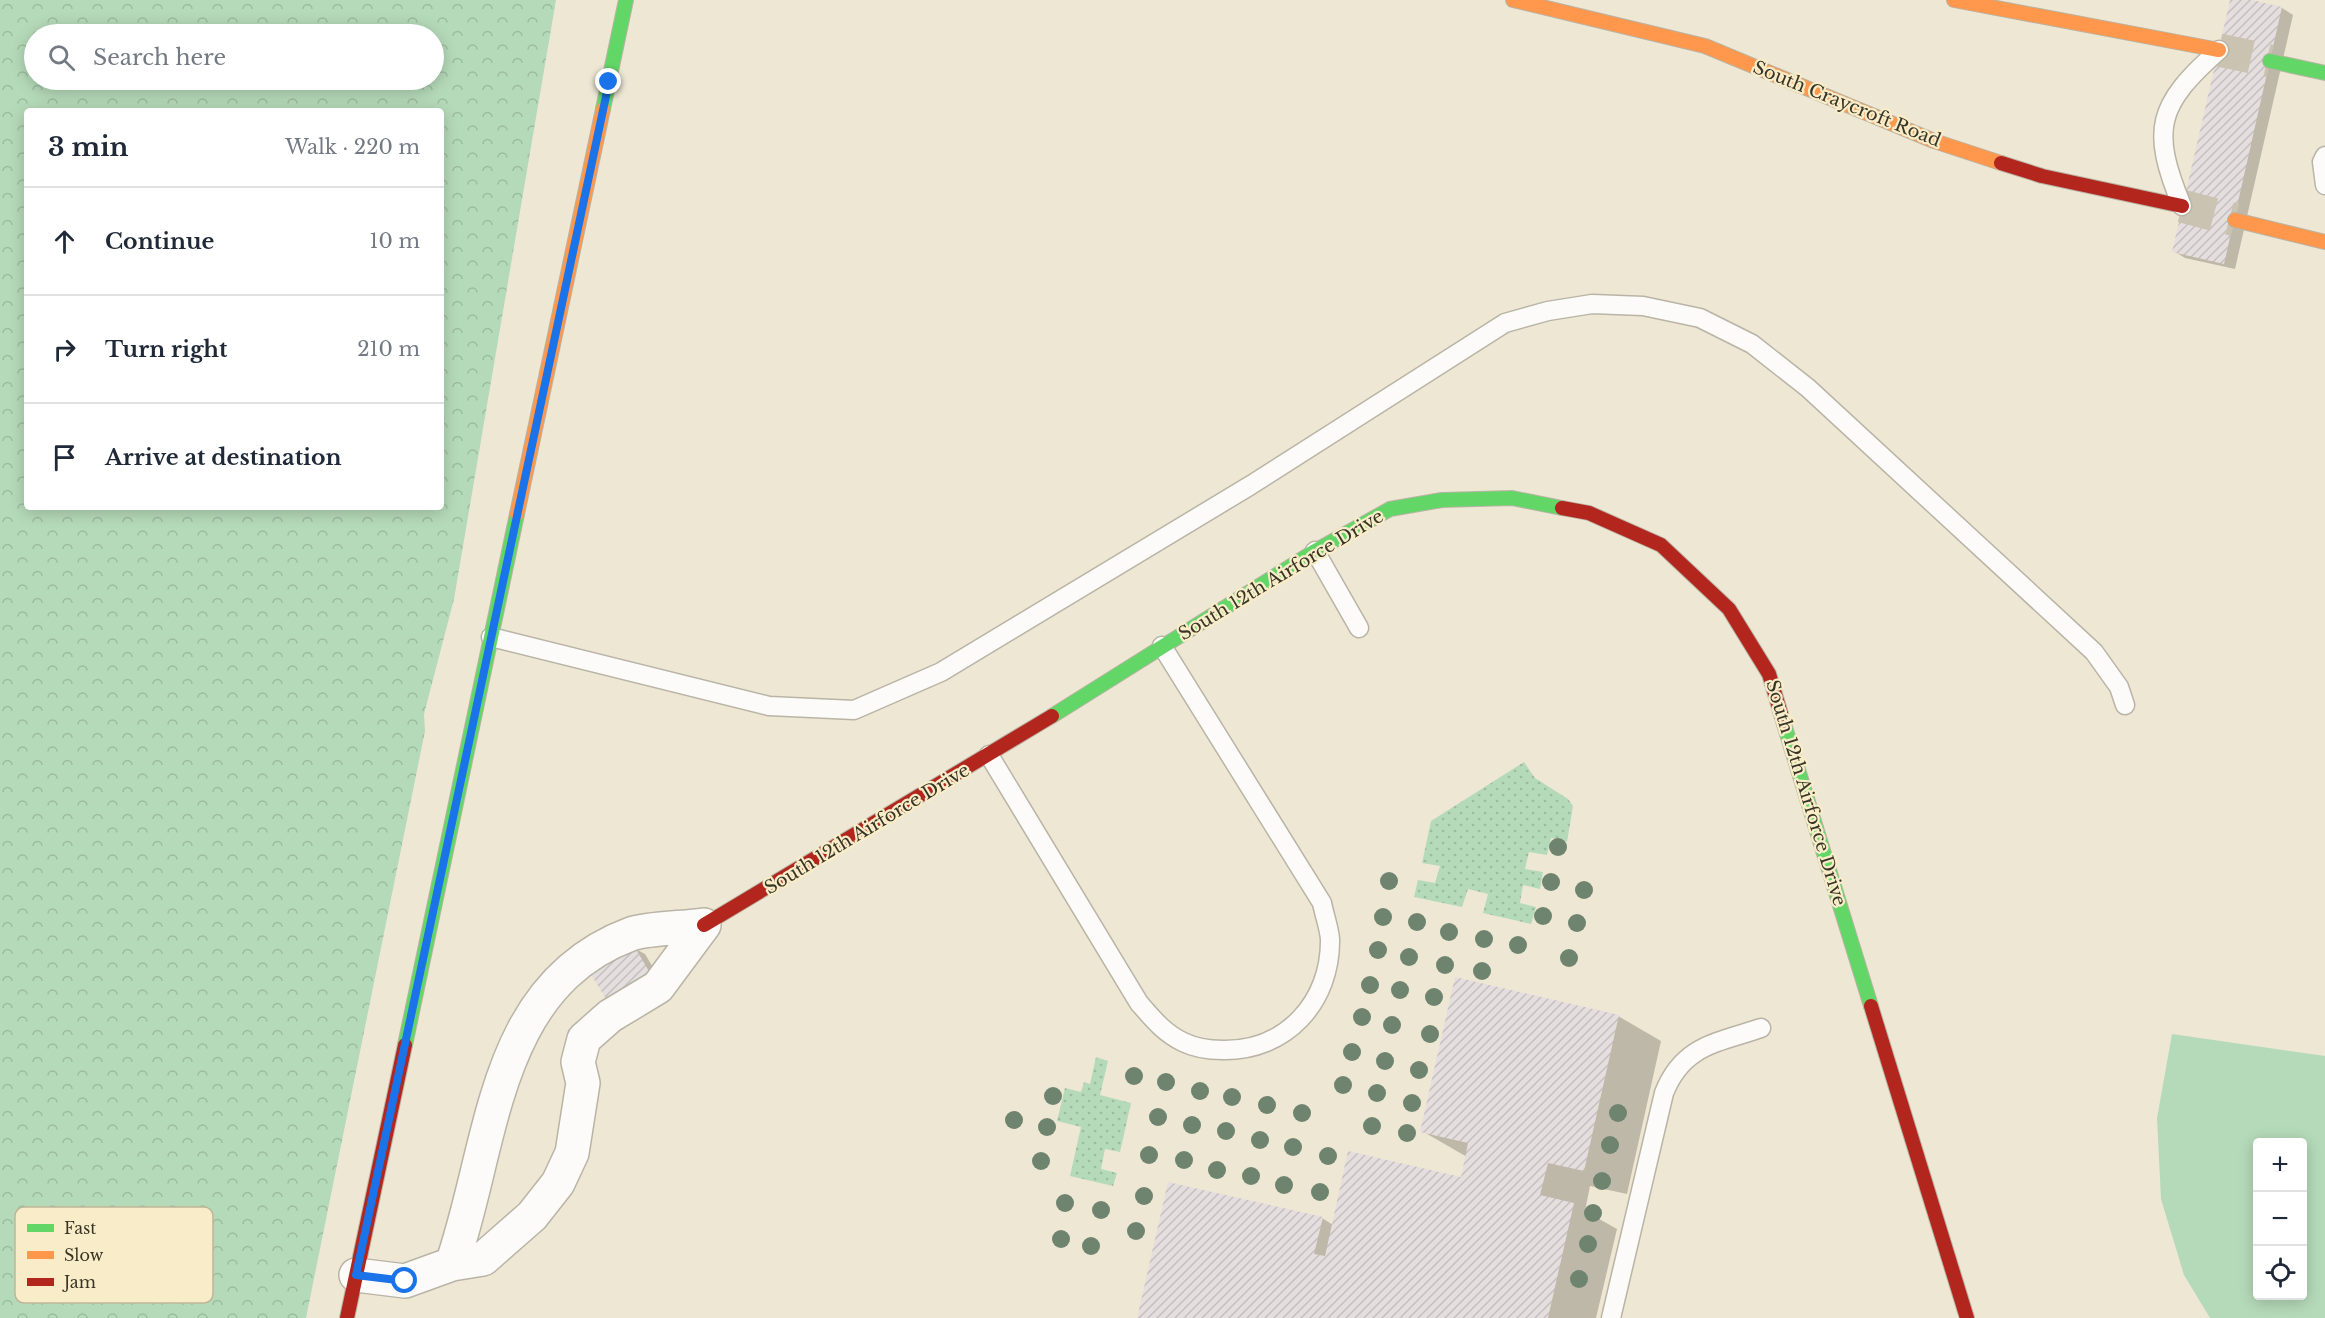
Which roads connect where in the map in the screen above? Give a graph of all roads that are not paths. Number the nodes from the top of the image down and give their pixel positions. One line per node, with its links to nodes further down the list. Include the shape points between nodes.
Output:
1 (611, 0): 6 (street)
2 (626, 0): 6 (street)
3 (643, 0): 6 (street)
4 (1513, 0): 12 (street, South Craycroft Road, via 1706,46 1934,141 2042,176)
5 (1954, 0): 7 (street)
6 (618, 36): 17 (street)
7 (2219, 50): 12 (lane, via 2193,73 2170,102 2162,132 2169,174)
8 (2270, 61): 9 (street)
9 (2325, 73)
10 (2325, 156): 11 (lane)
11 (2325, 185)
12 (2182, 206)
13 (2235, 220): 14 (street)
14 (2325, 242)
15 (1315, 550): 16 (lane); 18 (street, South 12th Airforce Drive); 27 (street, South 12th Airforce Drive, via 1390,509 1442,500 1512,498 1589,513 1662,545 1729,609 1769,674)
16 (1359, 628)
17 (491, 637): 19 (lane, via 770,706 854,710 941,672 1251,485 1505,323 1592,304 1643,306 1711,323 1752,344 1808,388 2094,652 2119,687); 24 (street)
18 (1162, 646): 20 (street, South 12th Airforce Drive); 20 (lane, via 1322,903 1330,938 1326,970 1315,1000 1275,1040 1244,1050 1212,1050 1184,1043 1161,1028 1139,1003)
19 (2125, 705)
20 (989, 755): 21 (street, South 12th Airforce Drive)
21 (704, 925): 23 (street, South 12th Airforce Drive, via 657,987 610,1016 584,1039 578,1062 583,1083 579,1121 572,1153 558,1183 532,1216 483,1259); 23 (street, South 12th Airforce Drive, via 633,933 576,965 536,1008 508,1061)
22 (1761, 1028): 26 (lane, via 1704,1048 1685,1058 1672,1073)
23 (453, 1264): 24 (street, South 12th Airforce Drive, via 405,1281)
24 (356, 1275): 25 (street)
25 (347, 1318)
26 (1611, 1318)
27 (1967, 1318)

